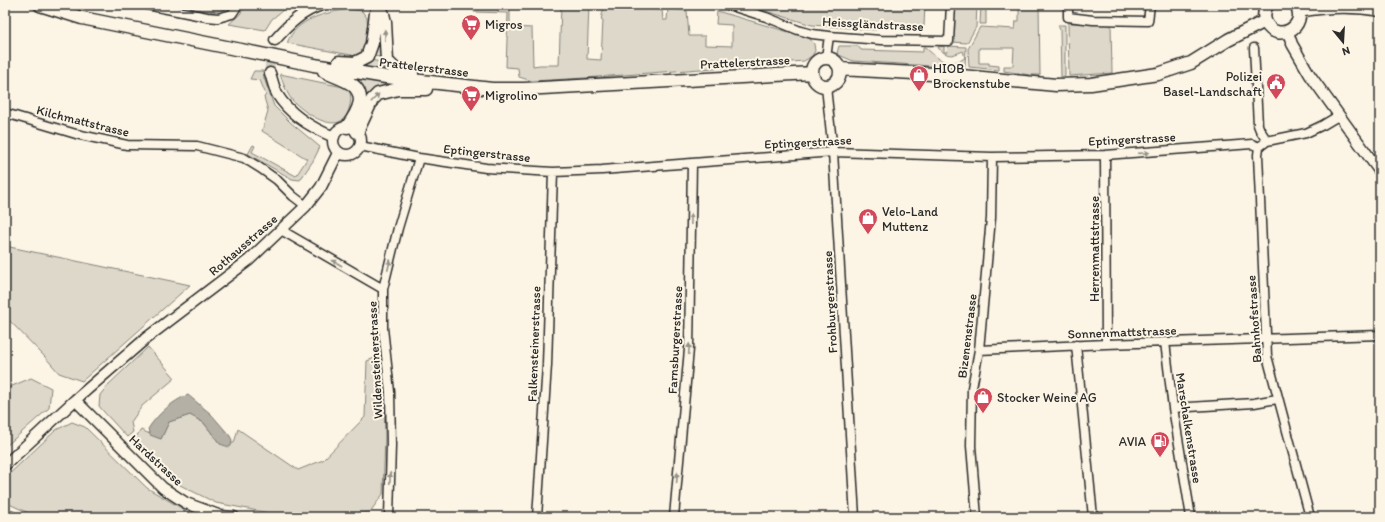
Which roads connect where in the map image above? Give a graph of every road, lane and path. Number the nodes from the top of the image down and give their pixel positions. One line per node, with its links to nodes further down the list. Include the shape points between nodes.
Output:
1 (40, 5): 19 (main road, Prattelerstrasse, bridge, via 82,18)
2 (148, 5): 3 (street, via 207,18 218,18 232,14)
3 (238, 5)
4 (322, 5): 16 (street, via 303,14)
5 (379, 5): 19 (main road, via 372,43 366,57 354,63 333,62); 24 (main road, one-way to 5, via 395,69 386,57 385,22)
6 (728, 5): 15 (street, Heissgländstrasse, via 798,30)
7 (951, 5): 15 (street, Heissgländstrasse, via 949,41)
8 (1068, 5): 9 (street, via 1068,17 1148,21)
9 (1150, 5)
10 (1267, 5): 13 (main road, via 1264,11)
11 (1297, 8): 12 (main road, via 1350,6); 14 (main road, via 1298,21)
12 (1380, 10)
13 (1265, 21): 14 (main road, via 1267,26 1277,32); 20 (main road, via 1191,63 1158,74 1091,84 1056,85 951,75)
14 (1288, 32): 26 (street, via 1310,75)
15 (829, 36): 18 (street)
16 (275, 40)
17 (1254, 48): 29 (street, via 1258,124)
18 (826, 58): 20 (main road, via 835,62); 22 (main road, via 814,64)
19 (314, 65): 24 (main road, Prattelerstrasse, via 386,77); 27 (main road, via 356,87 360,94 360,102)
20 (840, 69): 23 (main road, via 837,81)
21 (270, 73): 28 (street, via 277,93 290,110 318,131)
22 (812, 73): 23 (main road, via 814,81); 24 (main road, Prattelerstrasse)
23 (826, 87): 32 (street, Frohburgerstrasse)
24 (492, 89): 27 (main road, one-way to 24, via 372,100 382,92 398,88)
25 (5, 113): 40 (street, Kilchmattstrasse, via 76,134 127,145 197,146 244,158 277,180)
26 (1338, 116): 29 (street, via 1306,133); 38 (street)
27 (352, 130): 28 (street, via 339,130); 30 (street, via 361,139)
28 (334, 137): 33 (street, via 333,145)
29 (1267, 141): 31 (street)
30 (360, 146): 33 (street, via 351,155); 36 (street, Eptingerstrasse)
31 (1259, 147): 34 (street, Eptingerstrasse, one-way to 31, via 1252,144); 44 (street, Bahnhofstrasse)
32 (833, 152): 35 (street, Eptingerstrasse); 37 (street, Eptingerstrasse); 57 (street, Frohburgerstrasse)
33 (338, 153): 40 (street, Rothausstrasse, via 321,187)
34 (1105, 155): 35 (street, Eptingerstrasse); 46 (street, Herrenmattstrasse)
35 (992, 157): 48 (street, Bizenenstrasse, via 991,218)
36 (419, 158): 39 (street, Eptingerstrasse, via 486,168); 42 (street, Wildensteinerstrasse, one-way to 36)
37 (692, 163): 39 (street, Eptingerstrasse); 56 (street, Farnsburgerstrasse, one-way to 37, via 689,349)
38 (1379, 170)
39 (552, 172): 55 (street, Falkensteinerstrasse, via 547,365)
40 (306, 206): 41 (street, Rothausstrasse)
41 (281, 230): 42 (street, one-way to 41); 50 (street, Rothausstrasse, via 249,260 144,340)
42 (383, 289): 54 (street, Wildensteinerstrasse, one-way to 42, via 390,392 383,328)
43 (1380, 336): 44 (street, Sonnenmattstrasse)
44 (1265, 339): 45 (street, Sonnenmattstrasse); 49 (street, Bahnhofstrasse)
45 (1165, 342): 46 (street, Sonnenmattstrasse); 51 (street, Marschalkenstrasse)
46 (1106, 344): 47 (street, Sonnenmattstrasse)
47 (1076, 345): 48 (street, Sonnenmattstrasse); 59 (street)
48 (979, 350): 58 (street, Bizenenstrasse, via 972,388 971,446)
49 (1278, 398): 51 (street, via 1254,403); 61 (street, Bahnhofstrasse)
50 (75, 400): 52 (street, Rothausstrasse); 53 (street, Hardstrasse, via 163,488 186,503 221,516)
51 (1174, 408): 60 (street, Marschalkenstrasse)
52 (5, 465)
53 (234, 517)
54 (389, 517)
55 (537, 517)
56 (674, 517)
57 (855, 517)
58 (977, 517)
59 (1093, 517)
60 (1191, 517)
61 (1310, 517)

